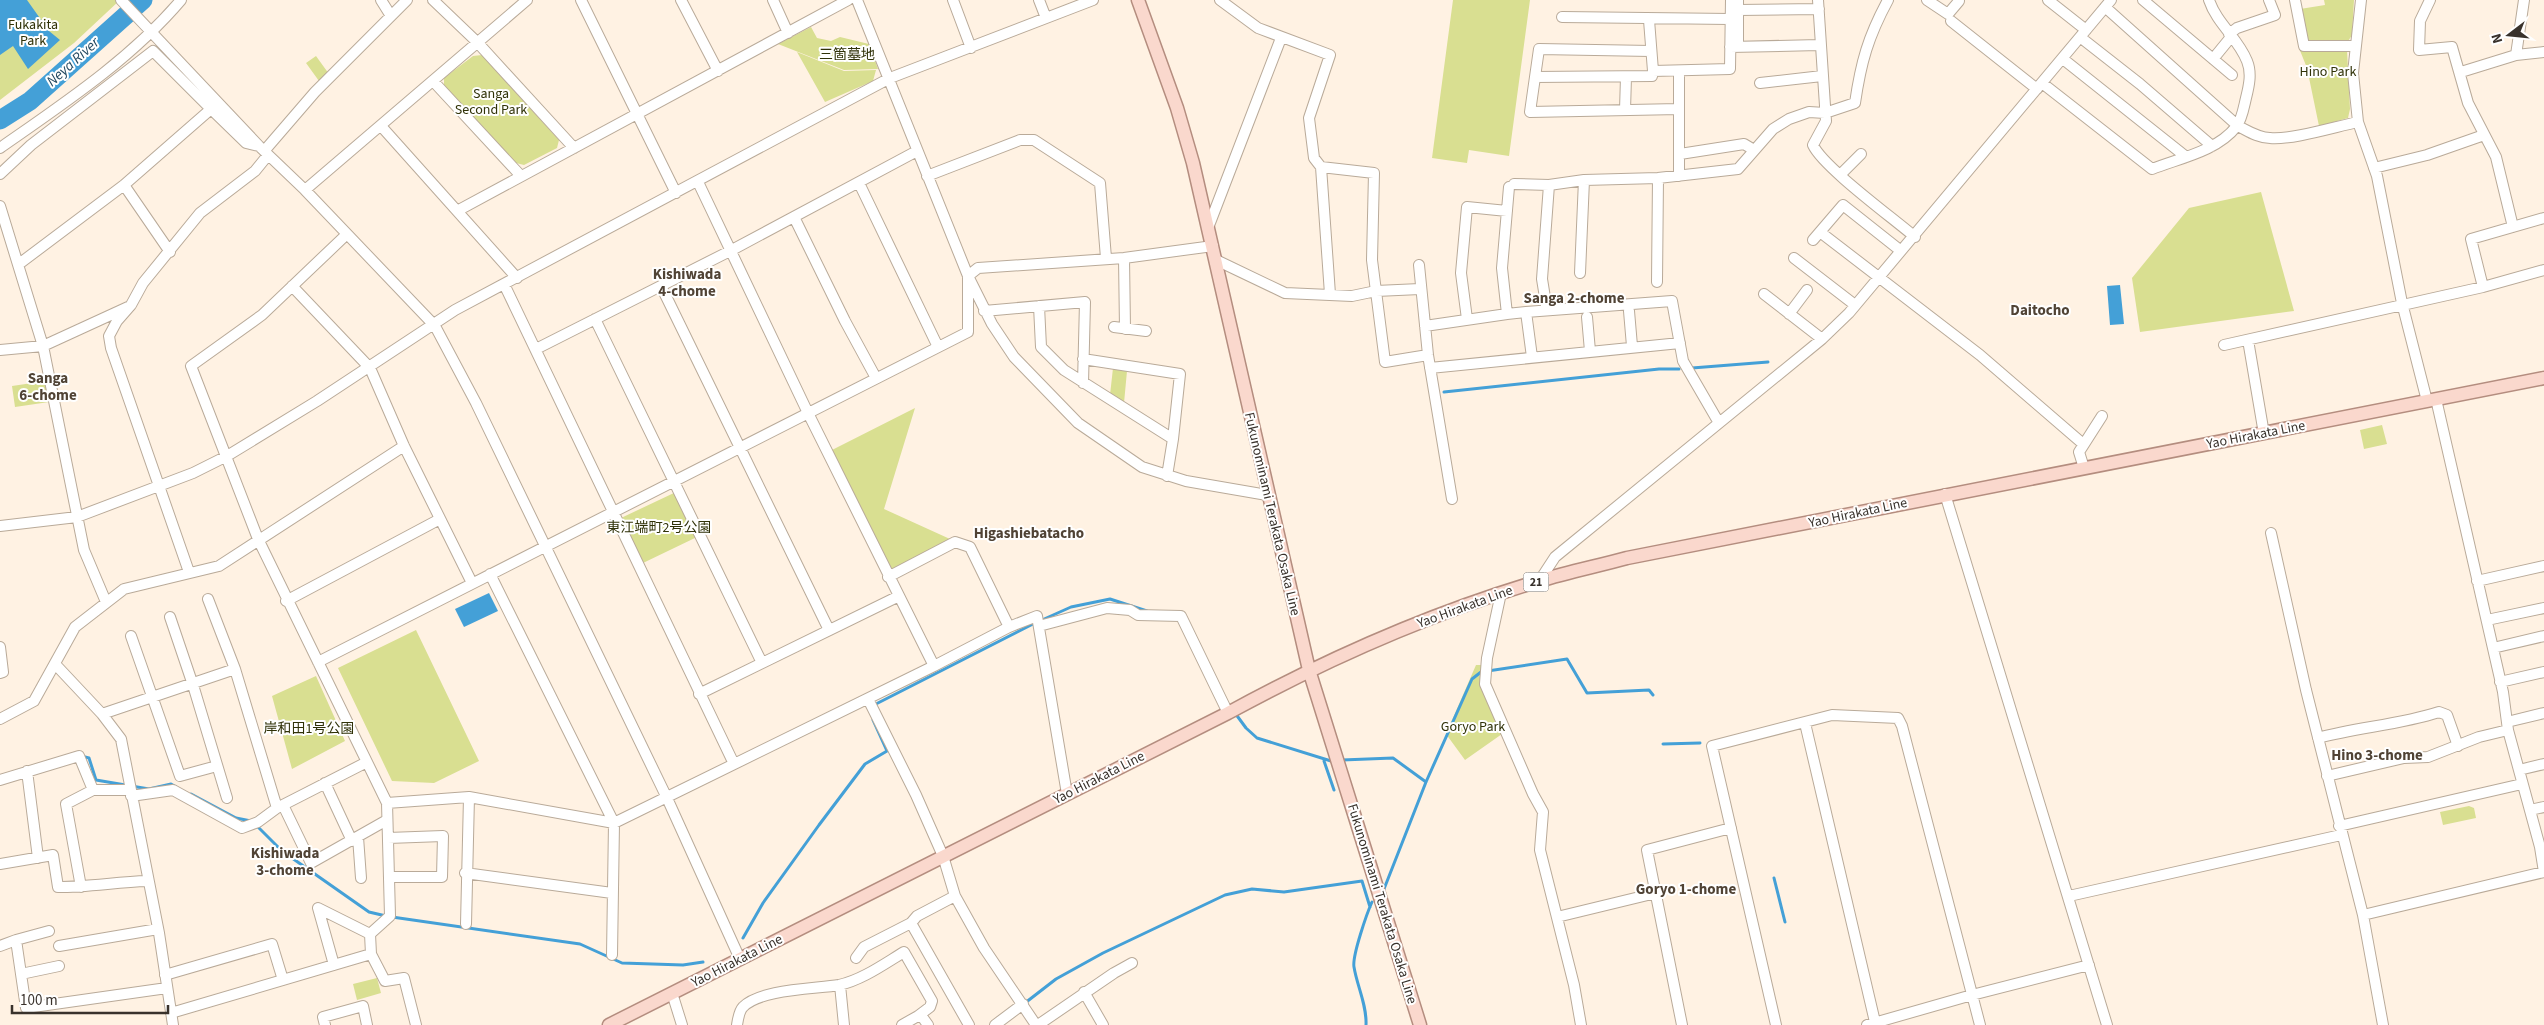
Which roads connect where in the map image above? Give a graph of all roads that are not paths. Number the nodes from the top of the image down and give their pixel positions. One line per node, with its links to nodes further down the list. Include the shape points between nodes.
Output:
1 (121, 0): 38 (street)
2 (181, 0): 38 (street)
3 (381, 0): 32 (street)
4 (408, 0): 32 (street)
5 (434, 0): 43 (street)
6 (527, 0): 43 (street)
7 (581, 0): 68 (street)
8 (681, 0): 53 (street)
9 (772, 0): 39 (street)
10 (848, 0): 39 (street)
11 (857, 0): 61 (street)
12 (953, 0): 47 (street)
13 (1040, 0): 34 (street)
14 (1093, 0): 34 (street)
15 (1138, 0): 104 (main road, Fukunominami Terakata Osaka Line, via 1177,108)
16 (1220, 0): 42 (street, via 1258,28)
17 (1731, 0): 35 (street)
18 (1888, 0): 69 (street, via 1874,26 1862,60 1855,102)
19 (1927, 0): 28 (street, via 1948,14)
20 (2048, 0): 40 (street)
21 (2143, 0): 52 (street)
22 (2209, 0): 41 (street, via 2213,12)
23 (2269, 0): 41 (street, via 2275,15 2237,28)
24 (2295, 0): 45 (street, via 2304,46)
25 (2361, 0): 45 (street)
26 (2430, 0): 56 (street, via 2420,21 2419,50 2452,47)
27 (2524, 0): 50 (street)
28 (1959, 1)
29 (1819, 4): 31 (street); 44 (street)
30 (2108, 4): 40 (street); 72 (street)
31 (1738, 5): 46 (street)
32 (391, 16): 77 (street, via 315,92)
33 (1562, 17): 36 (street)
34 (1046, 18): 47 (street)
35 (1730, 19): 36 (street); 46 (street)
36 (1649, 20): 48 (street)
37 (1951, 22): 64 (street)
38 (148, 29): 75 (street, via 63,102); 77 (street)
39 (788, 33): 53 (street)
40 (2083, 33): 51 (street); 74 (street)
41 (2230, 36): 52 (street); 72 (street, via 2248,62 2250,84)
42 (1281, 38): 83 (street, via 1330,55 1309,118 1314,158); 104 (street)
43 (477, 42): 62 (street); 76 (street)
44 (1820, 45): 46 (street); 58 (street)
45 (2356, 46): 70 (street, via 2353,73)
46 (1734, 47): 55 (street, via 1730,69)
47 (971, 48): 61 (street)
48 (1651, 51): 54 (street); 59 (street, via 1539,49)
49 (2544, 52): 50 (street)
50 (2516, 55): 56 (street)
51 (2063, 59): 64 (street); 82 (street)
52 (2213, 59): 57 (street)
53 (718, 71): 68 (street)
54 (1653, 72): 55 (street); 60 (street, via 1652,76)
55 (1679, 72): 66 (street)
56 (2461, 72): 73 (street, via 2468,103)
57 (2232, 75)
58 (1822, 76): 63 (street); 69 (street)
59 (1535, 77): 60 (street); 67 (street, via 1530,112)
60 (1626, 77): 67 (street)
61 (890, 78): 79 (street); 92 (street)
62 (433, 81): 71 (street); 87 (street)
63 (1760, 83)
64 (2040, 86): 82 (street, via 2152,169); 107 (street)
65 (211, 109): 77 (street, via 246,143); 85 (street, via 153,51 30,145); 94 (street)
66 (1679, 109): 67 (street); 80 (street)
67 (1625, 110)
68 (638, 113): 76 (street); 97 (street)
69 (1825, 113): 78 (street, via 1809,112 1789,119 1773,129); 86 (street, via 1826,121 1813,144)
70 (2358, 122): 72 (street, via 2270,139); 84 (street)
71 (381, 126): 96 (street); 99 (street)
72 (2238, 126): 74 (street)
73 (2484, 135): 84 (street, via 2427,155); 103 (street, via 2496,157)
74 (2212, 146): 82 (street)
75 (0, 148)
76 (574, 148): 87 (street)
77 (264, 150): 96 (street); 112 (street, via 255,171 200,213)
78 (1754, 150): 80 (street, via 1744,144); 89 (street, via 1738,169)
79 (917, 151): 88 (street); 93 (street)
80 (1680, 154): 89 (street)
81 (1861, 154): 86 (street)
82 (2185, 156)
83 (1321, 167): 131 (street, via 1374,173 1372,260); 132 (street)
84 (2374, 168): 134 (street)
85 (0, 174)
86 (1840, 174): 107 (street)
87 (520, 176): 99 (street)
88 (927, 176): 113 (street, via 1020,140 1034,140 1100,182); 121 (street)
89 (1679, 176): 90 (street)
90 (1658, 178): 91 (street); 124 (street, via 1653,202 1652,259)
91 (1584, 180): 95 (street); 120 (street, via 1578,228)
92 (698, 182): 97 (street); 110 (street)
93 (859, 183): 101 (street); 156 (street)
94 (124, 185): 112 (street); 117 (street)
95 (1549, 185): 100 (street, via 1511,185); 138 (street, via 1542,279)
96 (305, 190): 106 (street)
97 (676, 193): 122 (street)
98 (0, 206): 117 (street)
99 (457, 211): 122 (street)
100 (1507, 211): 142 (street, via 1502,268); 146 (street, via 1467,207 1461,273)
101 (794, 217): 110 (street); 165 (street)
102 (2544, 218): 103 (street)
103 (2514, 227): 128 (street, via 2472,239)
104 (1208, 228): 109 (main road, Fukunominami Terakata Osaka Line)
105 (1820, 232): 108 (street); 111 (street, via 1843,205); 123 (street)
106 (347, 234): 126 (street); 147 (street)
107 (1915, 236): 111 (street)
108 (1813, 240)
109 (1213, 246): 114 (street); 116 (main road, Fukunominami Terakata Osaka Line)
110 (730, 251): 127 (street); 169 (street)
111 (1901, 251): 123 (street)
112 (170, 252): 135 (street, via 142,283)
113 (1106, 258): 114 (street); 121 (street, via 978,268)
114 (1124, 258): 149 (street, via 1119,328)
115 (1794, 258): 137 (street)
116 (1216, 260): 132 (street, via 1285,292); 183 (main road, Fukunominami Terakata Osaka Line)
117 (19, 264): 154 (street)
118 (1419, 265): 129 (street)
119 (2544, 270): 128 (street)
120 (1580, 273)
121 (968, 276): 139 (street); 156 (street, via 968,332)
122 (517, 278): 125 (street)
123 (1879, 278): 137 (street); 174 (street, via 1980,355)
124 (1657, 282)
125 (504, 284): 147 (street, via 456,310); 157 (street)
126 (292, 286): 163 (street); 177 (street, via 249,326 191,366)
127 (661, 286): 145 (street); 176 (street)
128 (2483, 287): 134 (street)
129 (1420, 289): 131 (street); 148 (street)
130 (1807, 290): 143 (street)
131 (1376, 291): 132 (street, via 1352,296); 160 (street, via 1385,362)
132 (1330, 294)
133 (1764, 294): 143 (street)
134 (2402, 303): 151 (street); 168 (street)
135 (131, 305): 154 (street); 181 (street, via 109,336 110,348)
136 (1039, 306): 139 (street); 162 (street, via 1085,302); 167 (street, via 1041,347 1064,370)
137 (1856, 306): 150 (street)
138 (1547, 310): 141 (street); 152 (street, via 1672,301)
139 (984, 311): 179 (street, via 1014,357 1078,423 1142,467)
140 (1629, 311): 155 (street)
141 (1526, 312): 142 (street); 161 (street)
142 (1507, 314): 146 (street)
143 (1789, 314): 150 (street)
144 (1587, 317): 159 (street)
145 (595, 319): 157 (street); 180 (street)
146 (1467, 319): 148 (street)
147 (435, 326): 163 (street); 191 (street, via 476,403)
148 (1425, 326): 160 (street)
149 (1146, 331)
150 (1822, 339): 171 (street)
151 (2248, 340): 153 (street); 172 (street)
152 (1680, 343): 155 (street); 171 (street, via 1683,361)
153 (2224, 345)
154 (43, 346): 158 (street); 186 (street)
155 (1632, 346): 159 (street)
156 (938, 347): 165 (street)
157 (536, 349): 185 (street)
158 (0, 350)
159 (1590, 351): 161 (street)
160 (1428, 355): 164 (street)
161 (1532, 357): 164 (street)
162 (1083, 359): 167 (street); 173 (street, via 1180,374)
163 (370, 368): 175 (street); 177 (street)
164 (1430, 368): 184 (street)
165 (876, 378): 169 (street)
166 (2544, 378): 168 (main road, Yao Hirakata Line / 21)
167 (1083, 382): 173 (street)
168 (2431, 400): 172 (main road, Yao Hirakata Line / 21); 197 (street)
169 (808, 413): 176 (street); 195 (street)
170 (2102, 416): 174 (street)
171 (1719, 423): 196 (street, via 1555,557)
172 (2264, 434): 178 (main road, Yao Hirakata Line / 21)
173 (1174, 438): 179 (street)
174 (2082, 443): 178 (street, via 2078,452)
175 (404, 446): 187 (street); 190 (street)
176 (741, 447): 180 (street); 209 (street)
177 (227, 456): 181 (street); 190 (street)
178 (2084, 468): 182 (main road, Yao Hirakata Line / 21)
179 (1167, 476): 183 (street, via 1225,490)
180 (675, 480): 185 (street); 215 (street)
181 (160, 486): 186 (street); 193 (street)
182 (1945, 494): 196 (main road, Yao Hirakata Line / 21, via 1627,558); 273 (street)
183 (1267, 495): 219 (main road, Fukunominami Terakata Osaka Line)
184 (1452, 500)
185 (614, 511): 191 (street); 224 (street)
186 (77, 517): 188 (street); 203 (street, via 84,550)
187 (440, 519): 198 (street); 202 (street)
188 (0, 526)
189 (2271, 533): 233 (street)
190 (258, 539): 193 (street, via 219,566); 202 (street)
191 (545, 548): 194 (street); 250 (street)
192 (2544, 566): 197 (street)
193 (190, 572): 203 (street, via 124,589)
194 (490, 574): 198 (street); 256 (street)
195 (888, 577): 200 (street); 208 (street, via 955,542 970,547)
196 (1540, 580): 199 (main road, Yao Hirakata Line / 21)
197 (2477, 581): 206 (street)
198 (472, 583): 214 (street)
199 (1501, 593): 219 (main road, Yao Hirakata Line / 21); 275 (street, via 1487,658 1485,684 1543,812 1540,850)
200 (898, 597): 209 (street); 217 (street)
201 (208, 599): 218 (street)
202 (286, 601): 214 (street)
203 (106, 602): 216 (street, via 75,628)
204 (2544, 608): 206 (street)
205 (170, 617): 223 (street)
206 (2487, 620): 213 (street)
207 (1039, 626): 208 (street, via 1037,616); 227 (street, via 1107,608 1130,610 1138,615 1181,616); 247 (street)
208 (1009, 627): 217 (street)
209 (829, 630): 215 (street)
210 (131, 636): 225 (street)
211 (2544, 636): 213 (street)
212 (0, 647): 221 (street, via 3,672)
213 (2493, 648): 222 (street)
214 (318, 662): 235 (street)
215 (762, 663): 224 (street)
216 (55, 664): 229 (street); 230 (street, via 34,701)
217 (934, 666): 226 (street)
218 (235, 669): 223 (street); 252 (street)
219 (1309, 670): 227 (main road, Yao Hirakata Line / 21); 318 (main road, Fukunominami Terakata Osaka Line)
220 (2544, 672): 222 (street)
221 (0, 673)
222 (2500, 682): 232 (street)
223 (193, 685): 225 (street); 238 (street)
224 (699, 694): 236 (street)
225 (152, 698): 229 (street); 238 (street, via 180,776)
226 (868, 698): 236 (street); 262 (street)
227 (1228, 713): 247 (main road, Yao Hirakata Line / 21)
228 (2544, 713): 232 (street)
229 (102, 714): 246 (street, via 121,739)
230 (0, 719)
231 (1805, 723): 257 (street, via 1712,746); 299 (street, via 1832,715 1898,718); 303 (street)
232 (2508, 726): 234 (street); 239 (street)
233 (2318, 738): 234 (street, via 2439,712 2447,716); 241 (street)
234 (2458, 746): 241 (street, via 2428,757 2404,758)
235 (367, 762): 243 (street); 251 (street)
236 (734, 764): 250 (street)
237 (2544, 764): 239 (street)
238 (217, 766): 249 (street)
239 (2519, 770): 244 (street)
240 (27, 771): 242 (street); 245 (street, via 78,756); 263 (street)
241 (2327, 776): 258 (street)
242 (0, 780)
243 (325, 783): 252 (street); 260 (street)
244 (2522, 784): 254 (street); 258 (street)
245 (93, 790): 246 (street); 269 (street, via 66,804)
246 (131, 793): 252 (street, via 173,790 242,828); 268 (street)
247 (1067, 794): 262 (main road, Yao Hirakata Line / 21)
248 (469, 797): 251 (street); 256 (street); 265 (street)
249 (227, 798)
250 (667, 798): 256 (street); 287 (street)
251 (387, 803): 255 (street)
252 (280, 807): 260 (street, via 310,863)
253 (2544, 807): 254 (street)
254 (2530, 810): 261 (street)
255 (387, 820): 259 (street); 260 (street)
256 (614, 823): 270 (street)
257 (1731, 828): 271 (street, via 1647,850); 321 (street)
258 (2340, 830): 273 (street); 274 (street)
259 (388, 838): 266 (street); 266 (street, via 443,836 442,877)
260 (355, 839): 267 (street)
261 (2542, 847): 274 (street, via 2544,872)
262 (944, 856): 272 (street); 287 (main road, Yao Hirakata Line / 21)
263 (38, 858): 264 (street); 269 (street, via 53,856 58,887)
264 (0, 864)
265 (465, 874): 270 (street); 277 (street)
266 (389, 877): 280 (street, via 390,916)
267 (361, 878)
268 (147, 881): 269 (street); 278 (street)
269 (81, 887)
270 (612, 893): 285 (street)
271 (1656, 893): 275 (street); 320 (street)
272 (955, 896): 276 (street, via 916,916); 300 (street, via 984,948)
273 (2069, 896): 290 (street)
274 (2363, 914): 324 (street)
275 (1557, 917): 319 (street)
276 (911, 923): 286 (street, via 864,947); 314 (street)
277 (466, 924)
278 (158, 929): 283 (street); 293 (street)
279 (49, 931): 281 (street)
280 (370, 934): 284 (street); 289 (street, via 318,908)
281 (16, 940): 282 (street); 292 (street)
282 (0, 946)
283 (59, 946)
284 (371, 954): 289 (street); 307 (street, via 386,981 404,978)
285 (612, 955)
286 (856, 958)
287 (740, 959): 298 (main road, Yao Hirakata Line / 21)
288 (1132, 963): 297 (street)
289 (334, 965): 294 (street)
290 (2090, 965): 299 (street); 323 (street)
291 (59, 966): 292 (street)
292 (21, 974): 296 (street, via 26,1008)
293 (165, 975): 294 (street, via 272,944); 296 (street)
294 (283, 980): 301 (street)
295 (840, 984): 302 (street, via 861,977 904,952 932,1002); 310 (street, via 793,990 751,1002 742,1008); 311 (street)
296 (167, 988): 301 (street)
297 (1084, 992): 316 (street); 317 (street)
298 (672, 993): 308 (main road, Yao Hirakata Line / 21); 309 (street)
299 (1972, 995): 303 (street); 322 (street)
300 (1023, 1004): 315 (street); 316 (street)
301 (171, 1014): 304 (street)
302 (918, 1016): 312 (street); 313 (street)
303 (1871, 1024)
304 (173, 1025)
305 (325, 1025): 306 (street, via 323,1017 363,1006)
306 (367, 1025)
307 (416, 1025)
308 (609, 1025)
309 (682, 1025)
310 (737, 1025)
311 (844, 1025)
312 (902, 1025)
313 (928, 1025)
314 (969, 1025)
315 (995, 1025)
316 (1037, 1025)
317 (1103, 1025)
318 (1420, 1025)
319 (1581, 1025)
320 (1682, 1025)
321 (1776, 1025)
322 (1980, 1025)
323 (2107, 1025)
324 (2383, 1025)

